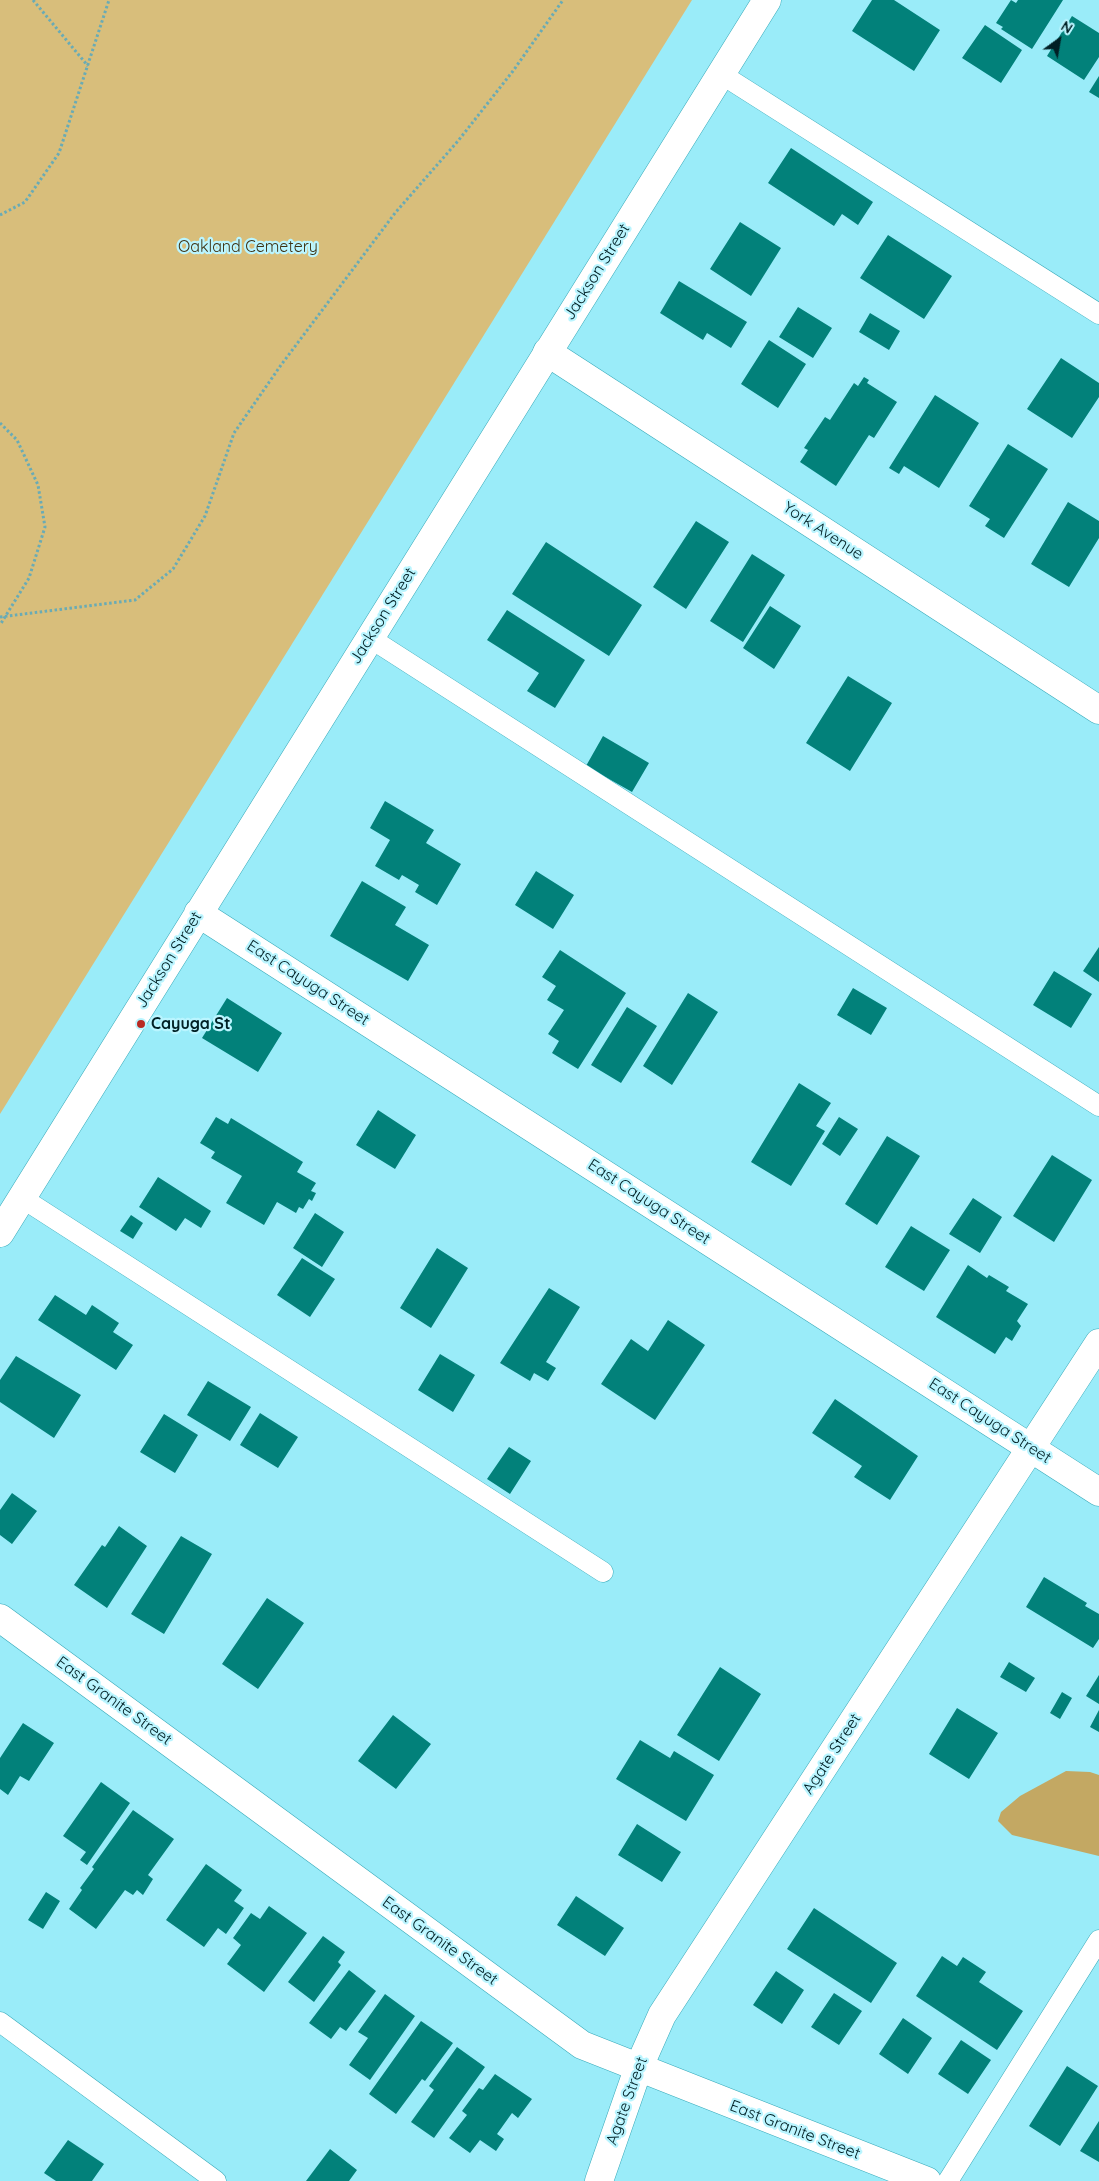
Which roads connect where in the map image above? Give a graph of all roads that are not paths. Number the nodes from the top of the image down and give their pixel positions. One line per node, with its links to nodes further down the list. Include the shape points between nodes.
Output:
1 (767, 0): 2 (street, Jackson Street)
2 (721, 74): 3 (lane); 4 (street, Jackson Street)
3 (1099, 314)
4 (547, 352): 5 (street, Jackson Street); 6 (street, York Avenue)
5 (370, 638): 7 (street, Jackson Street); 8 (lane)
6 (1099, 710)
7 (198, 913): 9 (street, Jackson Street); 12 (street, East Cayuga Street)
8 (1099, 1106)
9 (22, 1198): 10 (street, Jackson Street); 14 (lane)
10 (0, 1232)
11 (1099, 1343): 12 (street, Agate Street)
12 (1032, 1448): 13 (street, East Cayuga Street); 18 (street, Agate Street, via 662,2015)
13 (1099, 1492)
14 (603, 1572)
15 (0, 1618): 18 (street, East Granite Street, via 582,2045)
16 (1099, 1940): 22 (lane)
17 (0, 2022): 19 (lane)
18 (638, 2069): 20 (street, Agate Street); 21 (street, East Granite Street)
19 (204, 2177)
20 (599, 2181)
21 (927, 2181)
22 (948, 2181)

